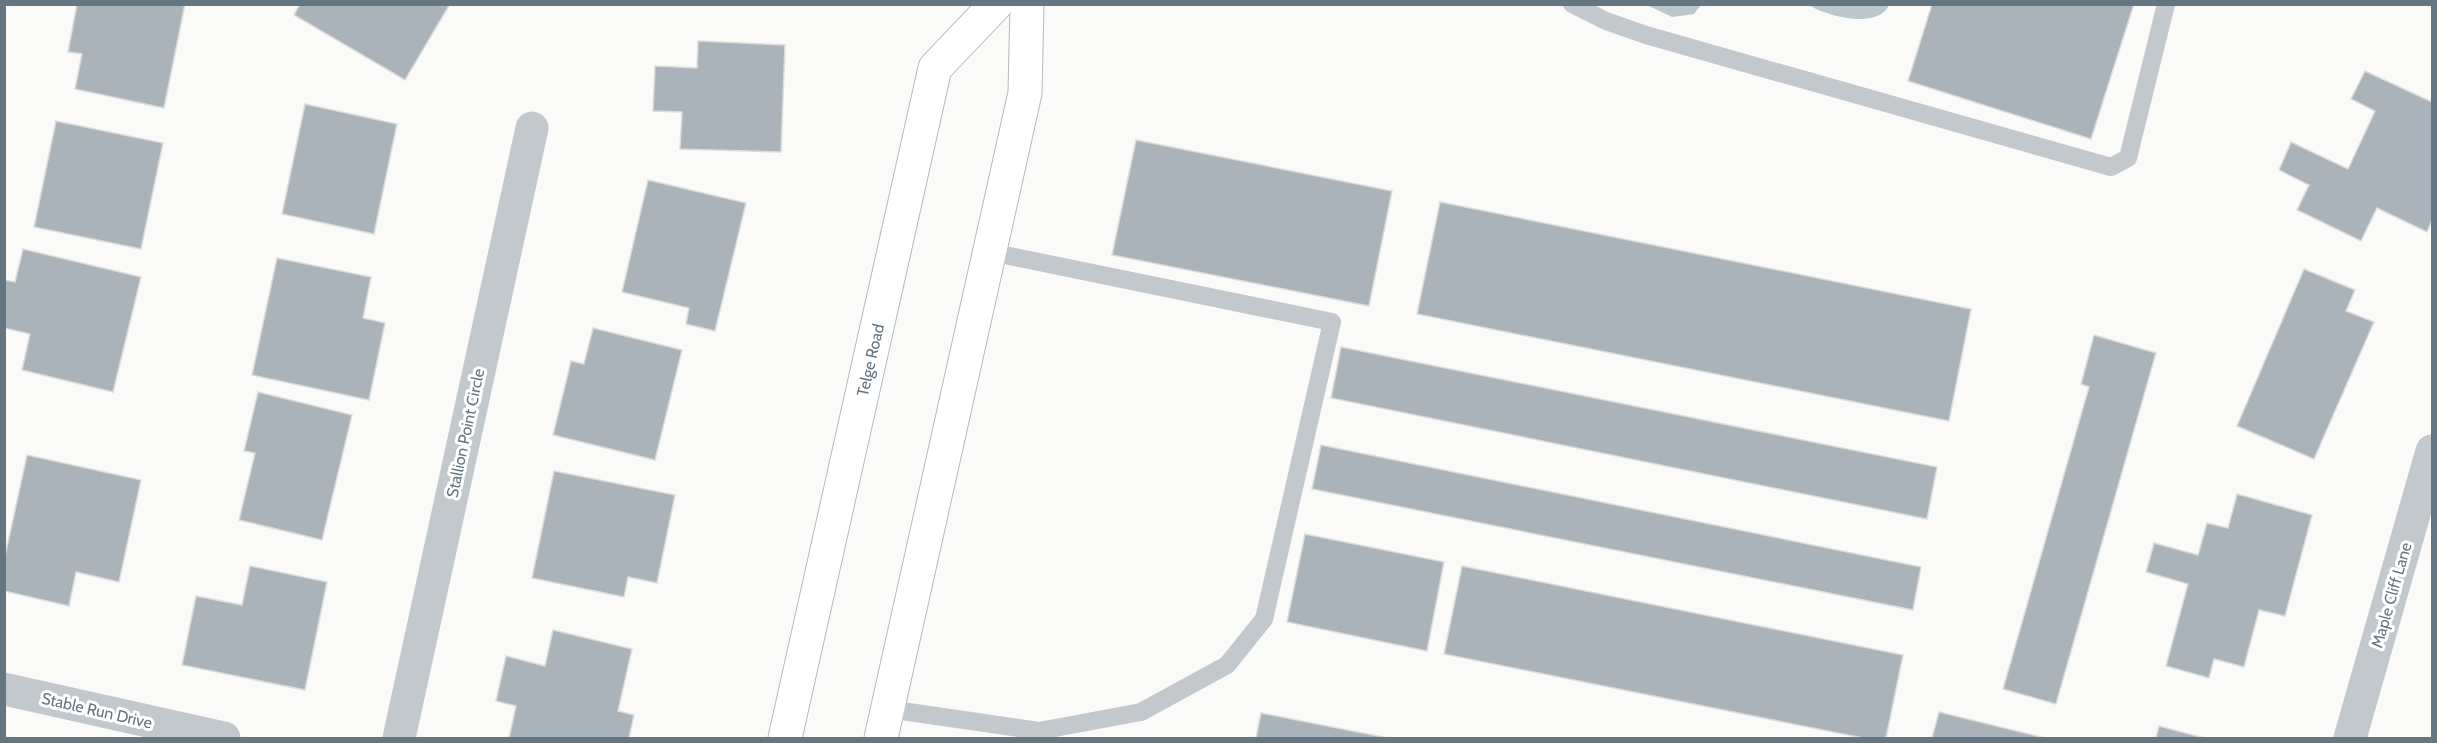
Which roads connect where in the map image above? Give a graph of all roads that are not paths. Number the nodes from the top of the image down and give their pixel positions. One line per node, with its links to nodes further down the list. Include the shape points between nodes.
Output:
1 (996, 4): 12 (main road, Telge Road, via 935,69)
2 (1027, 4): 6 (main road, via 1025,93)
3 (1572, 4): 4 (lane, via 1646,35 2111,167 2128,158)
4 (2166, 4)
5 (532, 128): 11 (street, Stallion Point Circle)
6 (990, 252): 9 (main road); 9 (lane, via 1332,322 1264,619 1227,664 1142,712 1040,731)
7 (2433, 451): 13 (street, Maple Cliff Lane)
8 (4, 689): 10 (street, Stable Run Drive)
9 (884, 724)
10 (224, 738)
11 (399, 738)
12 (785, 738)
13 (2350, 738)

